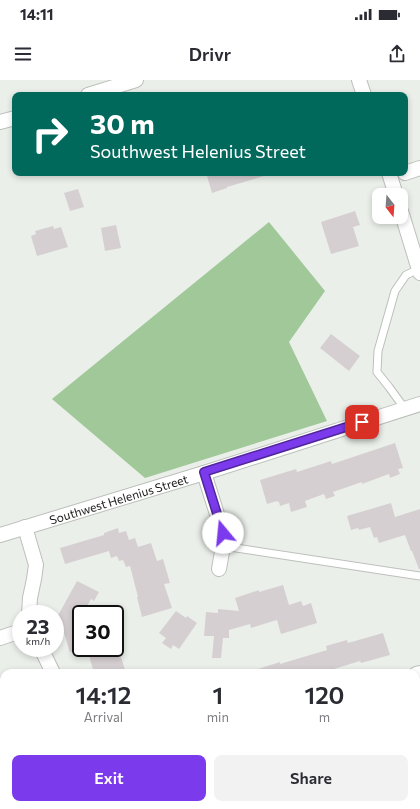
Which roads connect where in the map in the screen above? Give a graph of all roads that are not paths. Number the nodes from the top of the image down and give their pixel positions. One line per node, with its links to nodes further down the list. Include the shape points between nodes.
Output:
1 (136, 80): 3 (street)
2 (359, 80): 4 (street)
3 (98, 92)
4 (363, 92)
5 (12, 119): 6 (street)
6 (0, 122)
7 (420, 168): 8 (street)
8 (408, 171)
9 (397, 176): 10 (street)
10 (396, 188)
11 (405, 224): 12 (street)
12 (419, 271): 14 (lane, via 406,275 394,291 378,351 377,372)
13 (420, 404): 14 (street, Southwest Helenius Street)
14 (405, 409): 15 (street, Southwest Helenius Street)
15 (204, 472): 16 (street, Southwest Helenius Street); 18 (street, via 223,533)
16 (25, 527): 17 (street, Southwest Helenius Street); 21 (street, via 36,566)
17 (0, 535)
18 (223, 546): 19 (street); 20 (lane)
19 (219, 569)
20 (420, 576)
21 (30, 605)
22 (12, 634): 23 (street)
23 (0, 638)
24 (45, 657): 25 (street)
25 (51, 669)

